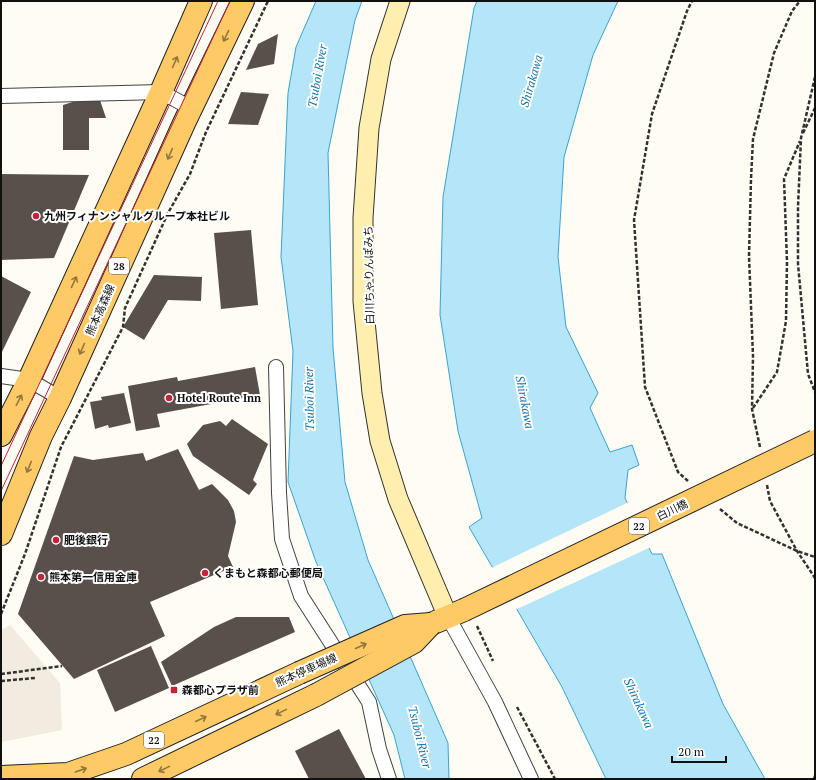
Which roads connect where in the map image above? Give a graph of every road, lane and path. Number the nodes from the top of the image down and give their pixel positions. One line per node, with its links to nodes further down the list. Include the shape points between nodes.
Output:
1 (201, 1): 8 (main road, one-way to 1)
2 (243, 1): 10 (main road, 熊本高森線 / 28, one-way to 10)
3 (268, 1): 29 (path, via 206,132 190,174 168,212 125,308 123,327 61,447 25,554)
4 (400, 1): 30 (street, via 381,59 369,128 362,218 363,301 372,393 380,441 398,499)
5 (692, 1): 23 (path, via 652,114 634,220 645,387 678,472)
6 (800, 1): 18 (path, via 792,11 774,53 753,139 749,256 753,356)
7 (815, 76): 12 (path)
8 (161, 92): 9 (street); 10 (street); 15 (main road, one-way to 8)
9 (1, 96)
10 (191, 108): 17 (main road, 熊本高森線 / 28, one-way to 17)
11 (815, 108): 12 (path)
12 (801, 138): 16 (path, via 798,264 808,374); 18 (path, via 784,179 786,321 777,372)
13 (276, 367): 38 (street, via 282,539 301,596 369,702 379,749)
14 (1, 376): 15 (street)
15 (29, 380): 17 (street); 19 (main road, one-way to 15)
16 (815, 392)
17 (60, 398): 25 (main road, 熊本高森線 / 28, one-way to 25, via 41,436)
18 (752, 409): 21 (path)
19 (1, 434)
20 (815, 442): 30 (main road, 白川橋 / 22, bridge)
21 (760, 447)
22 (766, 478): 26 (path, via 770,501)
23 (690, 482)
24 (720, 508): 26 (path, via 737,523)
25 (1, 534)
26 (796, 551): 27 (path); 28 (path)
27 (815, 557)
28 (815, 578)
29 (1, 614)
30 (448, 617): 36 (main road, 熊本停車場線 / 22, one-way to 30, bridge, via 76,772 126,754 405,626); 37 (main road, 22, one-way to 37, bridge, via 414,642 316,694); 39 (street, via 495,702)
31 (62, 666): 32 (path)
32 (1, 674)
33 (35, 678): 34 (path)
34 (1, 681)
35 (815, 776): 40 (path)
36 (1, 777)
37 (143, 779)
38 (389, 779)
39 (530, 779)
40 (814, 779)

